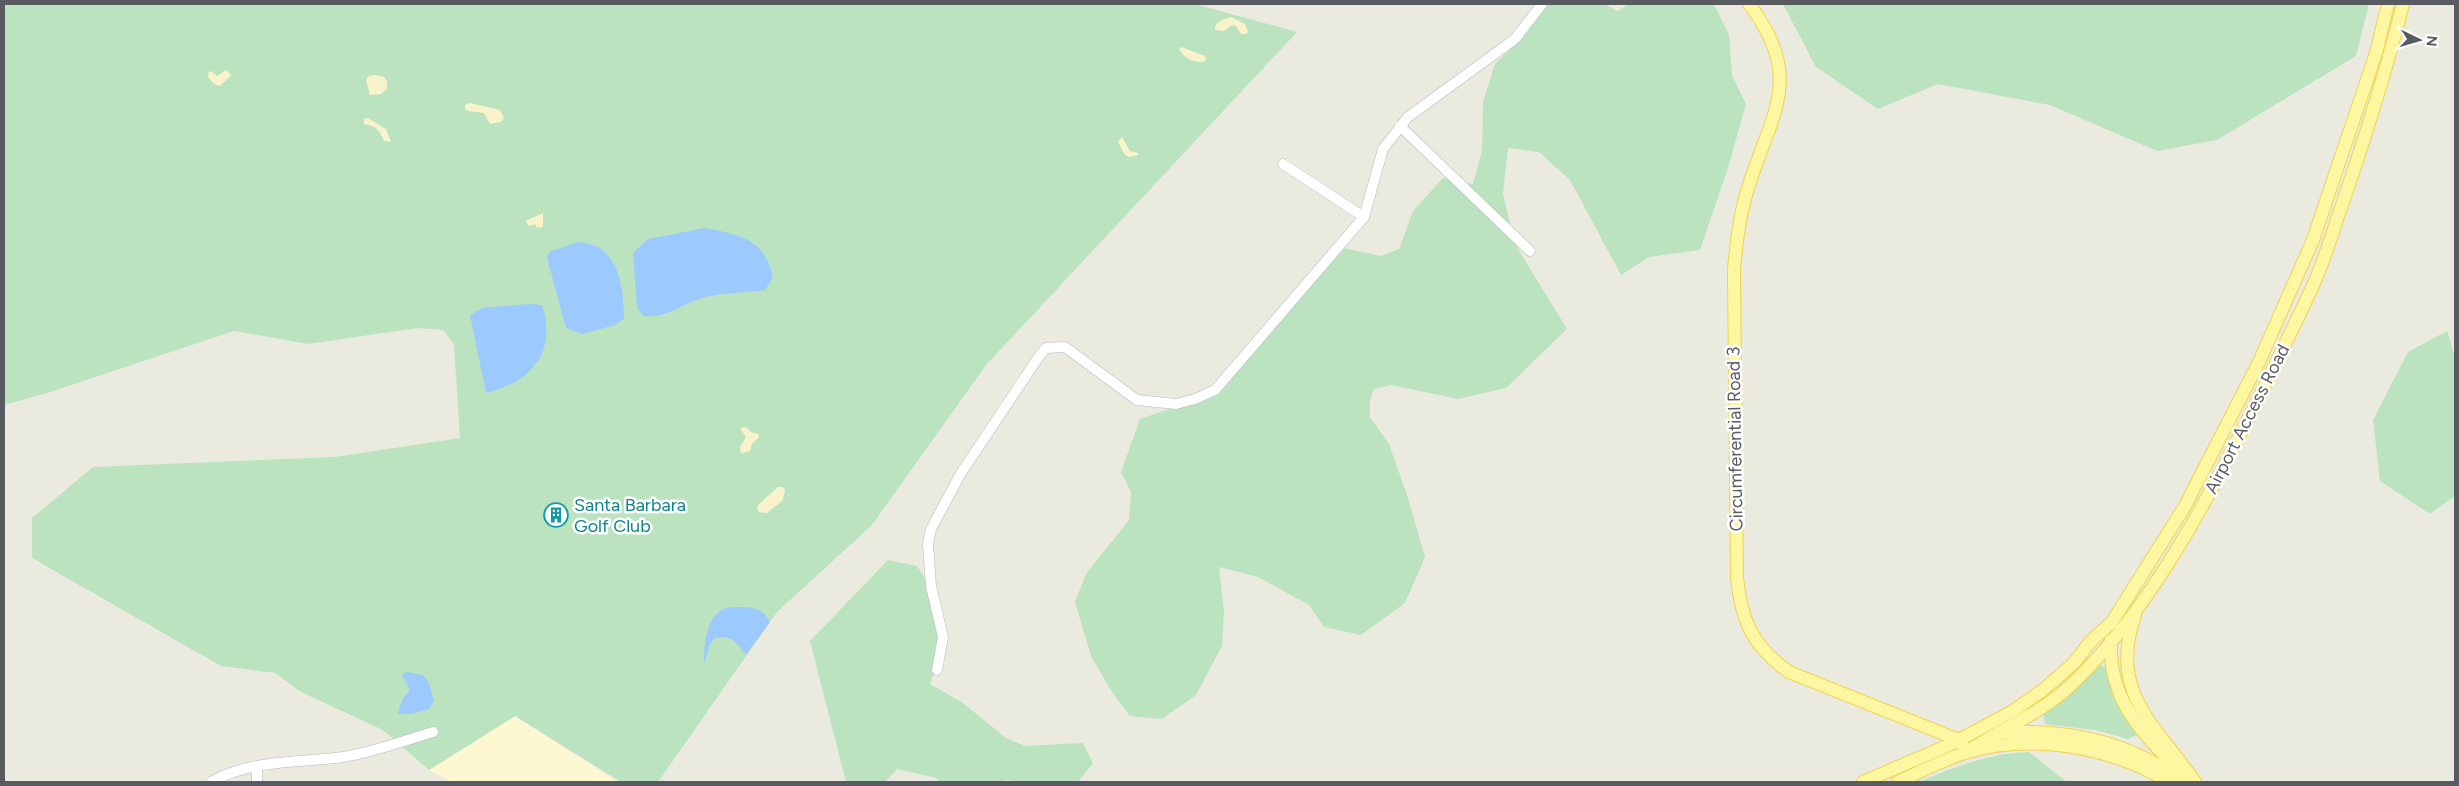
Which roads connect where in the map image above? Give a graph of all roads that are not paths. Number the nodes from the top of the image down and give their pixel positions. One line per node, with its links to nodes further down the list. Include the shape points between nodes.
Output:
1 (1542, 4): 5 (street, via 1515,39)
2 (1749, 4): 15 (main road, Circumferential Road 3, via 1773,44 1780,87 1775,116 1746,195 1734,270 1737,578 1740,603 1757,642 1789,672)
3 (2388, 4): 10 (main road, Airport Access Road, via 2376,53 2275,328 2185,506)
4 (2403, 4): 9 (main road, Airport Access Road, via 2332,248 2215,484)
5 (1400, 126): 7 (street, via 1383,149); 8 (street)
6 (1283, 164): 7 (street)
7 (1364, 217): 12 (street, via 1215,390 1195,400 1176,404 1137,400 1065,347 1046,348 961,473 931,529 928,544 931,586 943,637)
8 (1530, 251)
9 (2140, 604): 11 (main road, Airport Access Road); 25 (main road, via 2130,629 2126,653 2128,681 2149,722)
10 (2112, 622): 11 (main road); 15 (main road, Airport Access Road, via 2090,642 2074,663 2043,690 2013,711)
11 (2111, 643): 14 (main road, Airport Access Road, via 2070,687 2041,708); 24 (main road, via 2110,659 2125,708)
12 (937, 670)
13 (432, 732): 17 (street, via 343,757)
14 (1994, 734): 15 (main road); 16 (main road, Airport Access Road); 23 (main road, via 2028,731 2094,738 2130,750)
15 (1959, 740): 16 (main road); 20 (main road)
16 (1967, 752): 21 (main road); 22 (main road, via 1993,746 2062,744 2128,761)
17 (257, 767): 18 (street, via 242,769); 19 (street)
18 (211, 782)
19 (257, 782)
20 (1863, 782)
21 (1898, 782)
22 (2171, 782)
23 (2184, 782)
24 (2190, 782)
25 (2195, 782)

